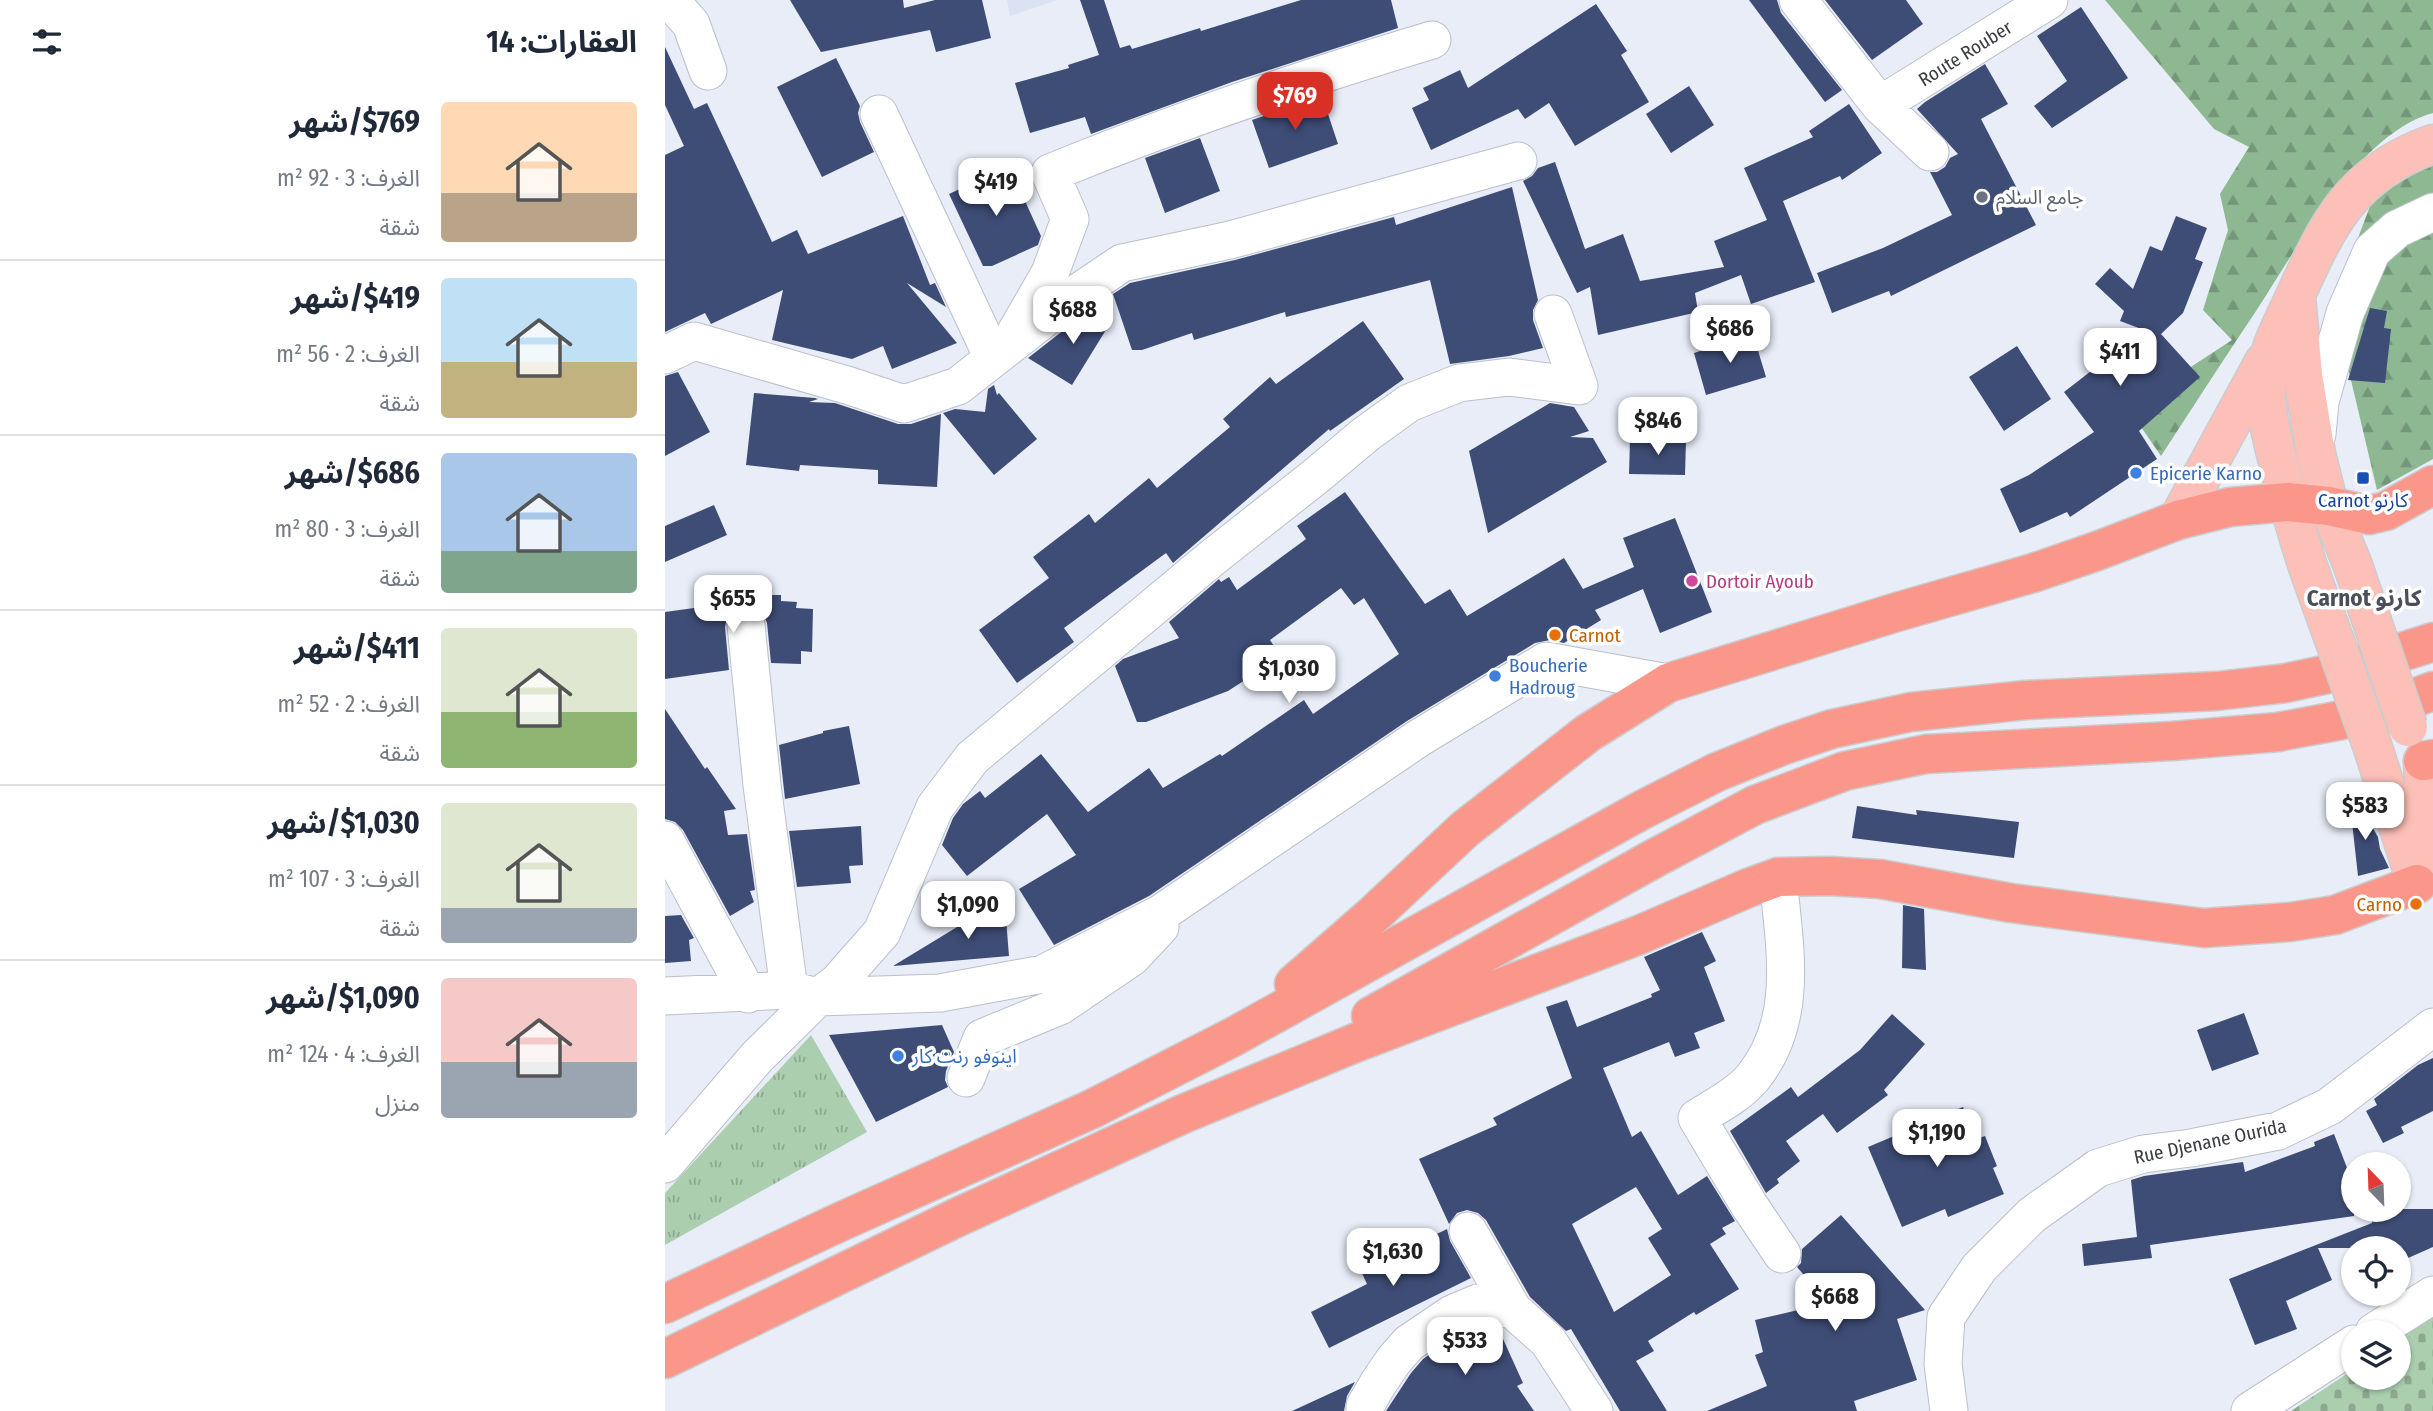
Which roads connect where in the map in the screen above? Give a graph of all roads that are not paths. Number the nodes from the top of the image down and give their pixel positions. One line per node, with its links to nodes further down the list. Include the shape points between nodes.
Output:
1 (670, 0): 5 (street, via 691,24)
2 (1798, 0): 6 (street)
3 (2049, 0): 6 (street, Route Rouber)
4 (1432, 40): 15 (street, via 1297,80 1050,173 1070,219 1050,273)
5 (708, 71)
6 (1880, 105): 9 (street)
7 (879, 114): 15 (street)
8 (2433, 144): 12 (main road, via 2374,175 2341,206)
9 (1930, 152)
10 (1518, 161): 15 (street, via 1230,240 1122,263)
11 (2433, 212): 17 (street, via 2397,229 2372,251 2345,313 2320,402)
12 (2295, 295): 16 (main road); 17 (main road)
13 (1553, 314): 35 (street, via 1579,386 1509,377 1459,383 1409,403 1366,434 972,758 935,807 882,932 838,982)
14 (665, 355): 15 (street, via 694,341 904,404 958,386)
15 (998, 355)
16 (2267, 358): 19 (main road, via 2269,428); 21 (main road)
17 (2316, 454): 20 (main road)
18 (2433, 485): 20 (highway, via 2369,516)
19 (2288, 502): 20 (highway); 21 (highway, via 2231,507); 23 (main road)
20 (2329, 506): 22 (main road)
21 (2178, 520): 26 (highway, via 2033,573)
22 (2350, 557): 23 (main road); 29 (main road, bridge)
23 (2309, 570): 28 (main road, bridge)
24 (746, 625): 35 (street, via 762,785)
25 (2433, 642): 39 (highway, via 2286,683 1911,712 1784,745 1642,810)
26 (1668, 683): 33 (street, via 1546,661 1419,738); 39 (highway, via 1588,733 1465,829 1290,987)
27 (2433, 691): 40 (highway, via 2342,720 2279,732 1926,754 1845,771 1755,805)
28 (2376, 755): 29 (main road); 32 (main road)
29 (2424, 757): 32 (main road)
30 (665, 840): 34 (street)
31 (1778, 877): 32 (highway, via 1880,879 2011,903 2204,928 2335,915); 40 (highway); 43 (street, via 1787,984 1778,1034 1753,1077 1697,1118)
32 (2425, 881)
33 (1194, 890): 35 (street, via 1137,927 1043,974 940,993); 38 (street, via 1132,957 1060,1006 982,1038)
34 (748, 994): 35 (street); 36 (street)
35 (803, 994): 41 (street)
36 (665, 996)
37 (2433, 1027): 52 (street, Rue Djenane Ourida, via 2330,1106 2278,1131 2143,1154 2098,1168 2032,1215 1979,1268 1946,1317 1943,1364)
38 (965, 1078)
39 (1118, 1096): 45 (highway)
40 (1183, 1114): 49 (highway)
41 (665, 1164)
42 (1468, 1231): 46 (street)
43 (1782, 1254)
44 (2433, 1295): 47 (street)
45 (665, 1304)
46 (1513, 1310): 50 (street, via 1478,1304 1428,1329 1394,1360); 51 (street, via 1548,1341)
47 (2393, 1320)
48 (2341, 1352): 53 (street)
49 (665, 1359)
50 (1365, 1411)
51 (1594, 1411)
52 (1949, 1411)
53 (2250, 1411)

